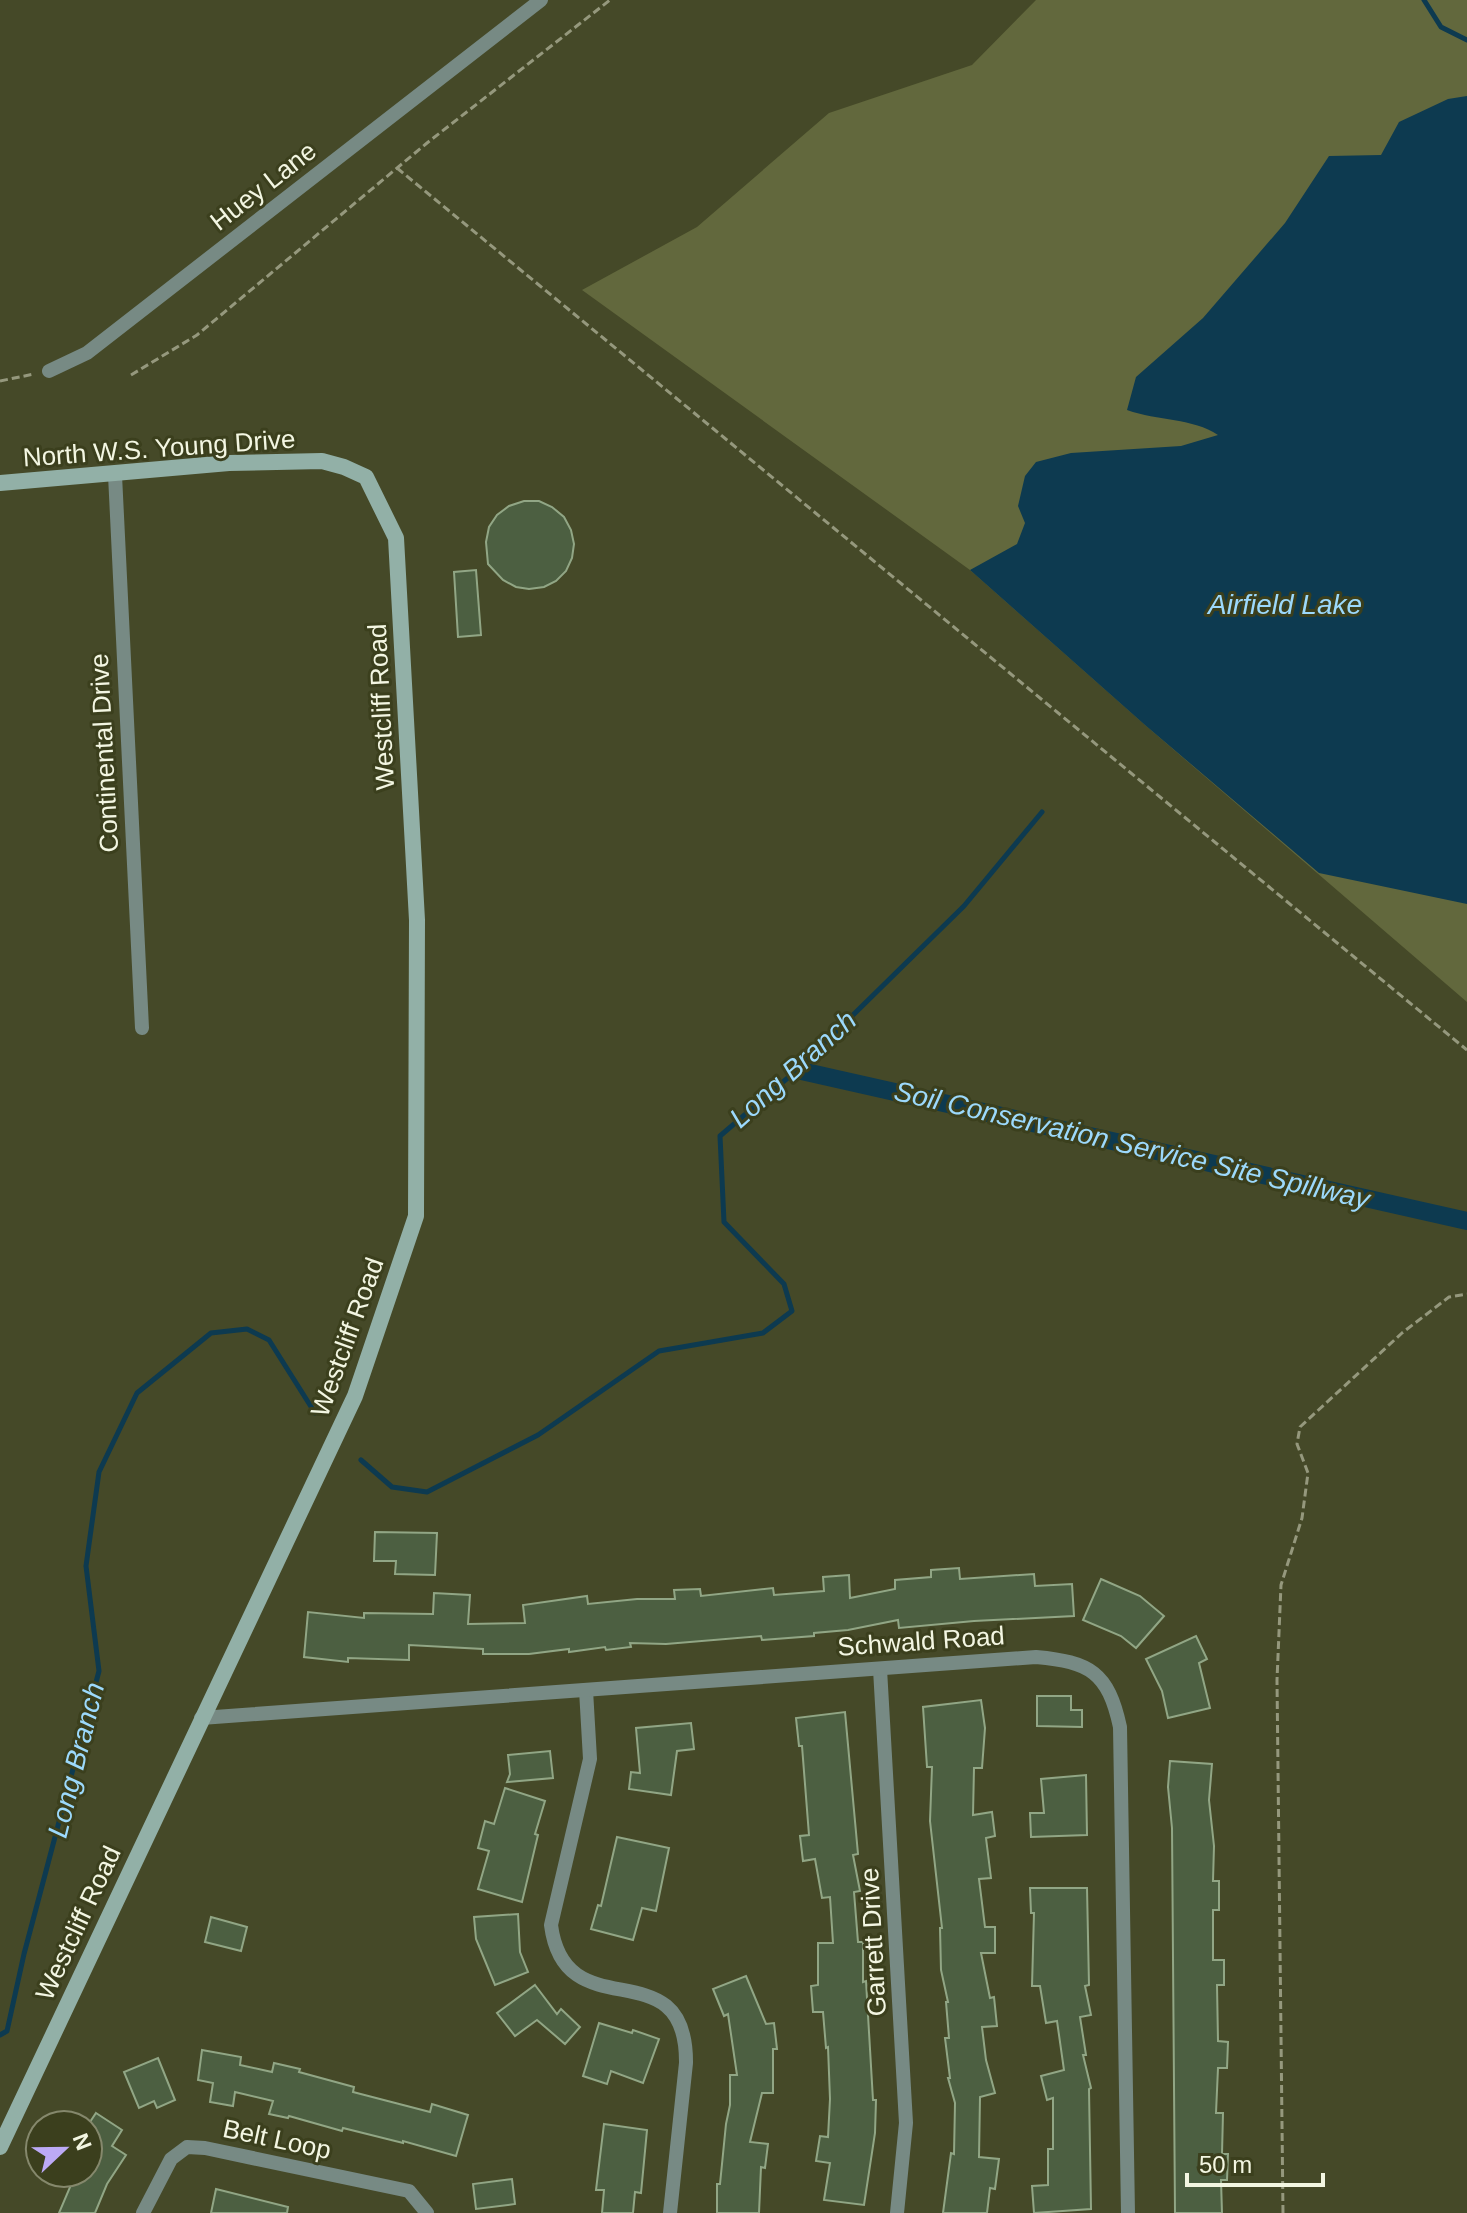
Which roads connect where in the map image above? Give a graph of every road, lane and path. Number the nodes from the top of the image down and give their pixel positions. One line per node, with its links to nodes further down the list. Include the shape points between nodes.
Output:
1 (541, 0): 4 (street, Huey Lane, via 87,353)
2 (610, 0): 3 (path)
3 (397, 168): 5 (path, via 197,335); 11 (path)
4 (49, 371): 6 (path)
5 (131, 375)
6 (0, 381)
7 (115, 475): 8 (street, North W.S. Young Drive, via 229,463 322,461); 9 (street, North W.S. Young Drive); 10 (street, Continental Drive)
8 (366, 477): 15 (street, Westcliff Road, via 396,538 417,920 416,1216 355,1396)
9 (0, 483)
10 (142, 1028)
11 (1467, 1050)
12 (1467, 1294): 22 (path, via 1449,1297 1402,1333 1300,1427 1297,1444 1308,1473 1302,1518 1281,1585 1277,1680)
13 (880, 1669): 14 (street, Schwald Road); 20 (street, Garrett Drive, via 906,2111); 21 (street, Schwald Road, via 1066,1659 1099,1675 1108,1687 1120,1727)
14 (586, 1690): 15 (street, Schwald Road); 19 (street, via 590,1759 551,1925 553,1944 574,1975 659,2000 679,2022 687,2041 686,2063)
15 (201, 1718): 16 (street, Westcliff Road)
16 (0, 2147)
17 (143, 2213): 18 (street, Belt Loop, via 171,2159 187,2147 409,2191)
18 (427, 2213)
19 (670, 2213)
20 (897, 2213)
21 (1128, 2213)
22 (1283, 2213)

